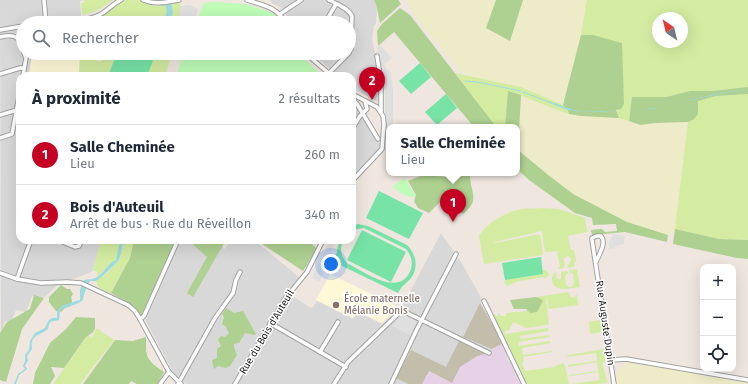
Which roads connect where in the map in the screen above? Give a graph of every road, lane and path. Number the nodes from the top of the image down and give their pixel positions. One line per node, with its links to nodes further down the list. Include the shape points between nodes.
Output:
1 (44, 0): 12 (street)
2 (121, 0): 13 (street)
3 (143, 0): 4 (street)
4 (180, 0)
5 (247, 0): 11 (street, via 269,7)
6 (291, 0): 10 (street)
7 (301, 0): 10 (street)
8 (329, 0): 9 (street)
9 (336, 4): 14 (street); 15 (street)
10 (294, 5): 11 (street)
11 (280, 14)
12 (45, 16)
13 (97, 16)
14 (329, 16)
15 (352, 16)
16 (16, 27): 17 (street)
17 (0, 30)
18 (0, 37): 19 (street)
19 (16, 37)
20 (377, 56): 36 (street, via 381,82)
21 (26, 60): 24 (street)
22 (313, 60): 26 (street)
23 (342, 60): 27 (street)
24 (24, 68): 25 (street); 28 (street)
25 (24, 72)
26 (327, 72)
27 (332, 72)
28 (0, 74)
29 (356, 96): 30 (street)
30 (365, 101): 32 (street); 33 (street)
31 (356, 103): 35 (street)
32 (377, 107): 33 (street); 36 (street)
33 (367, 109): 35 (street)
34 (16, 110): 37 (street)
35 (363, 113): 39 (street); 41 (street)
36 (381, 113): 42 (street, via 384,124 382,149)
37 (0, 115)
38 (16, 115): 40 (street, via 12,134)
39 (356, 123)
40 (0, 138)
41 (378, 139)
42 (356, 177)
43 (30, 244): 52 (street)
44 (68, 244): 45 (street, via 76,247)
45 (80, 244)
46 (176, 244): 54 (street, via 144,316)
47 (321, 244): 57 (street, Rue du Bois d'Auteuil, via 308,272 292,290)
48 (456, 254): 55 (street)
49 (596, 262): 49 (street, Rue Auguste Dupin, via 592,238 601,236 603,242); 60 (street, Rue Auguste Dupin)
50 (0, 272): 52 (street)
51 (240, 272): 64 (street, via 233,293 215,318)
52 (18, 277): 54 (street, via 41,283 78,282 128,305)
53 (484, 301): 69 (street)
54 (140, 319): 62 (street)
55 (422, 320): 59 (street); 61 (street, via 403,311 397,313); 68 (street)
56 (338, 322): 58 (street)
57 (270, 323): 58 (street); 66 (street, Rue du Bois d'Auteuil)
58 (320, 352): 61 (street)
59 (489, 353)
60 (610, 360): 63 (street, via 626,359); 70 (street, Rue Auguste Dupin)
61 (346, 367): 67 (street)
62 (168, 372): 64 (street); 65 (street)
63 (748, 380)
64 (179, 383)
65 (160, 384)
66 (235, 384)
67 (334, 384)
68 (391, 384)
69 (524, 384)
70 (614, 384)

